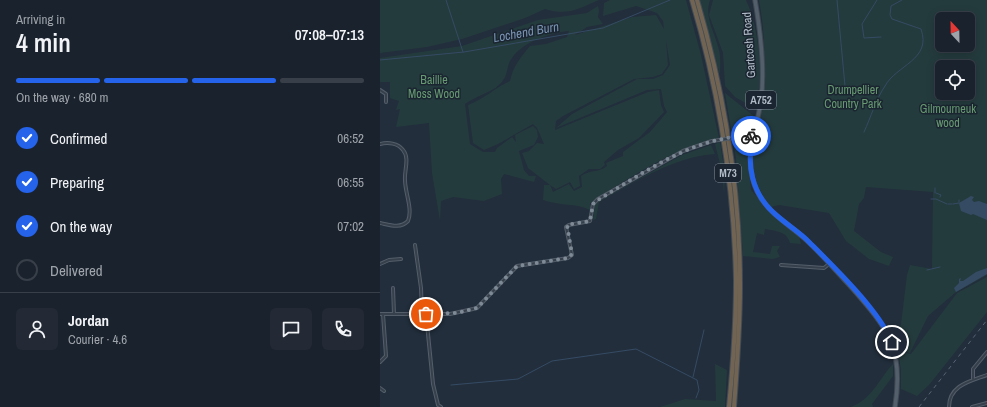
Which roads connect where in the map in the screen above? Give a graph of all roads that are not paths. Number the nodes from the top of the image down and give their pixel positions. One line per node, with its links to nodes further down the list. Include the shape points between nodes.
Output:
1 (692, 0): 28 (highway, M73, via 716,94 730,190 736,287)
2 (697, 0): 29 (highway, M73, via 722,100 736,203 740,330)
3 (755, 0): 6 (main road, Gartcosh Road / A752, via 761,46 762,99)
4 (380, 90): 5 (street, via 386,94)
5 (386, 102)
6 (753, 136): 13 (main road, A752, via 750,168 761,199); 19 (street, bridge, via 712,141 683,151 598,200 593,204 590,221 567,225 572,254 568,258 517,266 477,308 457,313)
7 (380, 144): 9 (street, via 400,146 405,152 404,181 410,214 408,221 402,225)
8 (380, 218): 9 (street)
9 (380, 223)
10 (415, 245): 18 (street)
11 (401, 259): 12 (street)
12 (380, 264)
13 (829, 264): 14 (street, via 824,268); 30 (main road, A752, via 876,316 888,335 896,356 898,372)
14 (781, 265)
15 (394, 288): 17 (street)
16 (381, 314): 17 (street); 21 (street, via 386,356)
17 (394, 314): 18 (street)
18 (422, 314): 19 (street)
19 (426, 314): 27 (street, via 433,384 438,405)
20 (987, 352): 23 (street, via 973,368)
21 (380, 362)
22 (987, 375): 23 (street)
23 (973, 379): 31 (street, via 959,387 950,398)
24 (380, 388): 25 (street)
25 (384, 390)
26 (987, 403): 32 (street)
27 (441, 407)
28 (730, 407)
29 (734, 407)
30 (895, 407)
31 (948, 407)
32 (972, 407)

